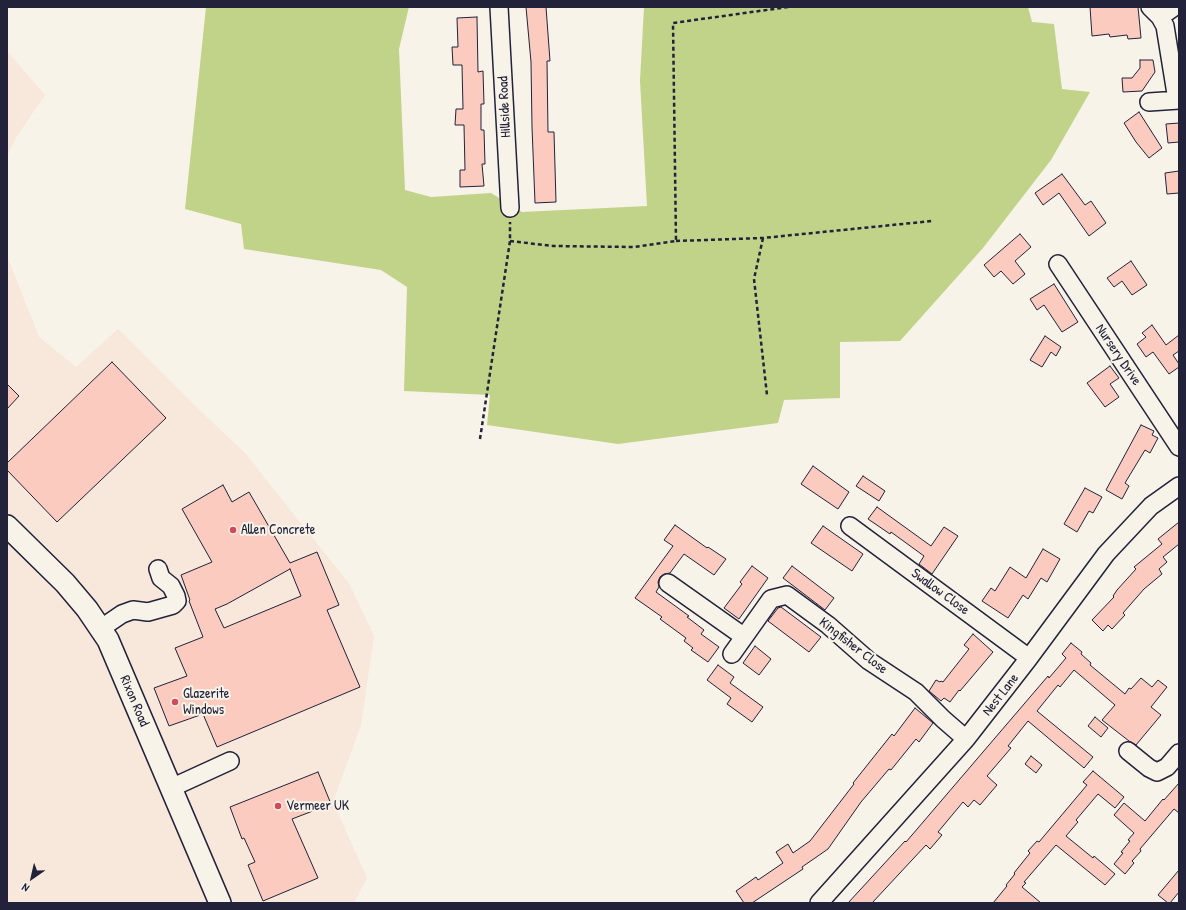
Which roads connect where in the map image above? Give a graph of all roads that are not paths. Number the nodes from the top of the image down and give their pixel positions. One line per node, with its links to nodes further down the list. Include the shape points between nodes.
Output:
1 (499, 7): 5 (street, Hillside Road)
2 (1161, 10): 3 (street)
3 (1178, 100): 4 (street)
4 (1149, 102)
5 (510, 208)
6 (1058, 264): 7 (street, Nursery Drive)
7 (1179, 447)
8 (1179, 486): 16 (street, Nest Lane, via 1151,506 1106,554)
9 (7, 526): 13 (main road, Rixon Road, via 65,583)
10 (850, 526): 16 (street, Swallow Close)
11 (158, 569): 13 (street, via 161,578 171,586 177,601 173,605 148,612 134,610 122,614)
12 (668, 583): 14 (street)
13 (100, 629): 21 (main road, Rixon Road, via 108,640)
14 (743, 636): 15 (street, Kingfisher Close); 17 (street, Kingfisher Close, via 771,599 787,595 828,625 869,662 916,692)
15 (732, 654)
16 (1029, 658): 17 (street, Nest Lane)
17 (966, 739): 23 (street, Nest Lane)
18 (1128, 751): 19 (street, via 1157,772 1167,767)
19 (1179, 753)
20 (230, 761): 21 (street)
21 (171, 788): 22 (main road, Rixon Road)
22 (220, 903)
23 (819, 903)

